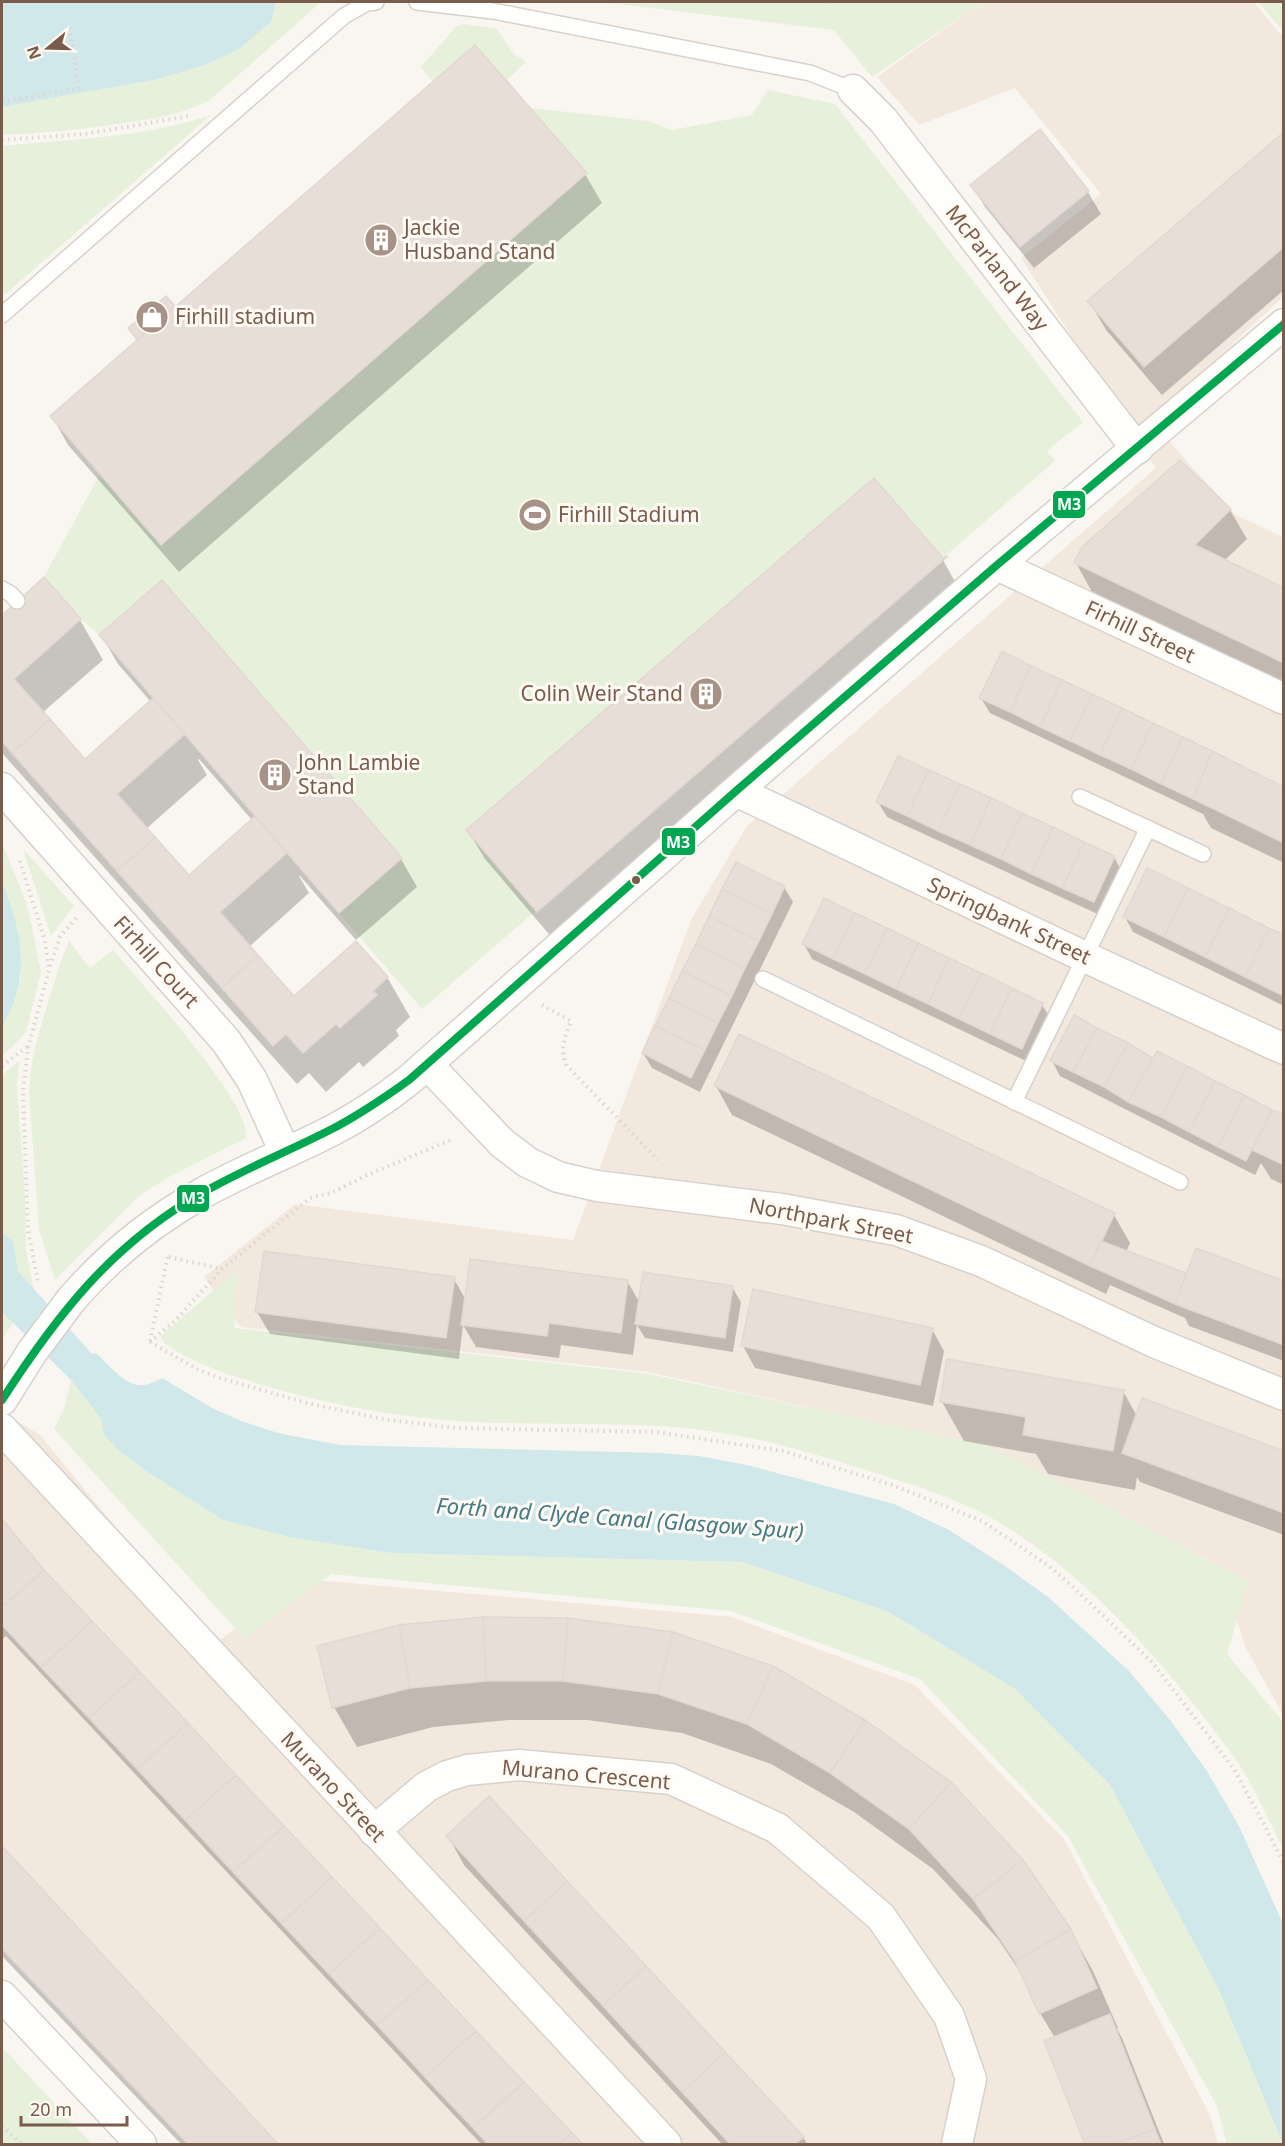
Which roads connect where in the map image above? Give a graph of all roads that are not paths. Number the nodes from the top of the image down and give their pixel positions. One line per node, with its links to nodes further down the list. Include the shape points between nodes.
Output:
1 (376, 2): 4 (lane, via 344,16)
2 (417, 2): 3 (lane, via 493,12 810,73)
3 (853, 90): 6 (street, McParland Way, via 883,120)
4 (2, 315)
5 (1284, 324): 6 (street)
6 (1137, 448): 7 (street)
7 (997, 565): 10 (street, Firhill Street); 12 (street)
8 (2, 589): 9 (lane)
9 (17, 601)
10 (1284, 699)
11 (2, 788): 21 (street, Firhill Court, via 226,1041 252,1080)
12 (736, 791): 16 (street, Springbank Street); 19 (street)
13 (1080, 796): 14 (lane)
14 (1148, 828): 15 (lane); 16 (lane)
15 (1203, 854)
16 (1085, 957): 18 (street, Springbank Street); 20 (lane)
17 (763, 979): 20 (lane)
18 (1284, 1049)
19 (427, 1064): 21 (street, via 391,1095 348,1122); 23 (street, Northpark Street, via 484,1126 515,1154 542,1171 597,1186 831,1217 896,1230 1014,1275 1154,1342)
20 (1014, 1102): 22 (lane)
21 (285, 1152): 24 (street, bridge, via 201,1194 116,1253 71,1300)
22 (1180, 1182)
23 (1284, 1395)
24 (2, 1400)
25 (2, 1429): 26 (street, Murano Street)
26 (374, 1832): 29 (street, Murano Street); 30 (street, Murano Crescent, via 426,1787 447,1776 519,1765 671,1779 777,1828 881,1917 949,2016 971,2079)
27 (2, 1996): 28 (street)
28 (141, 2145)
29 (666, 2145)
30 (957, 2145)

